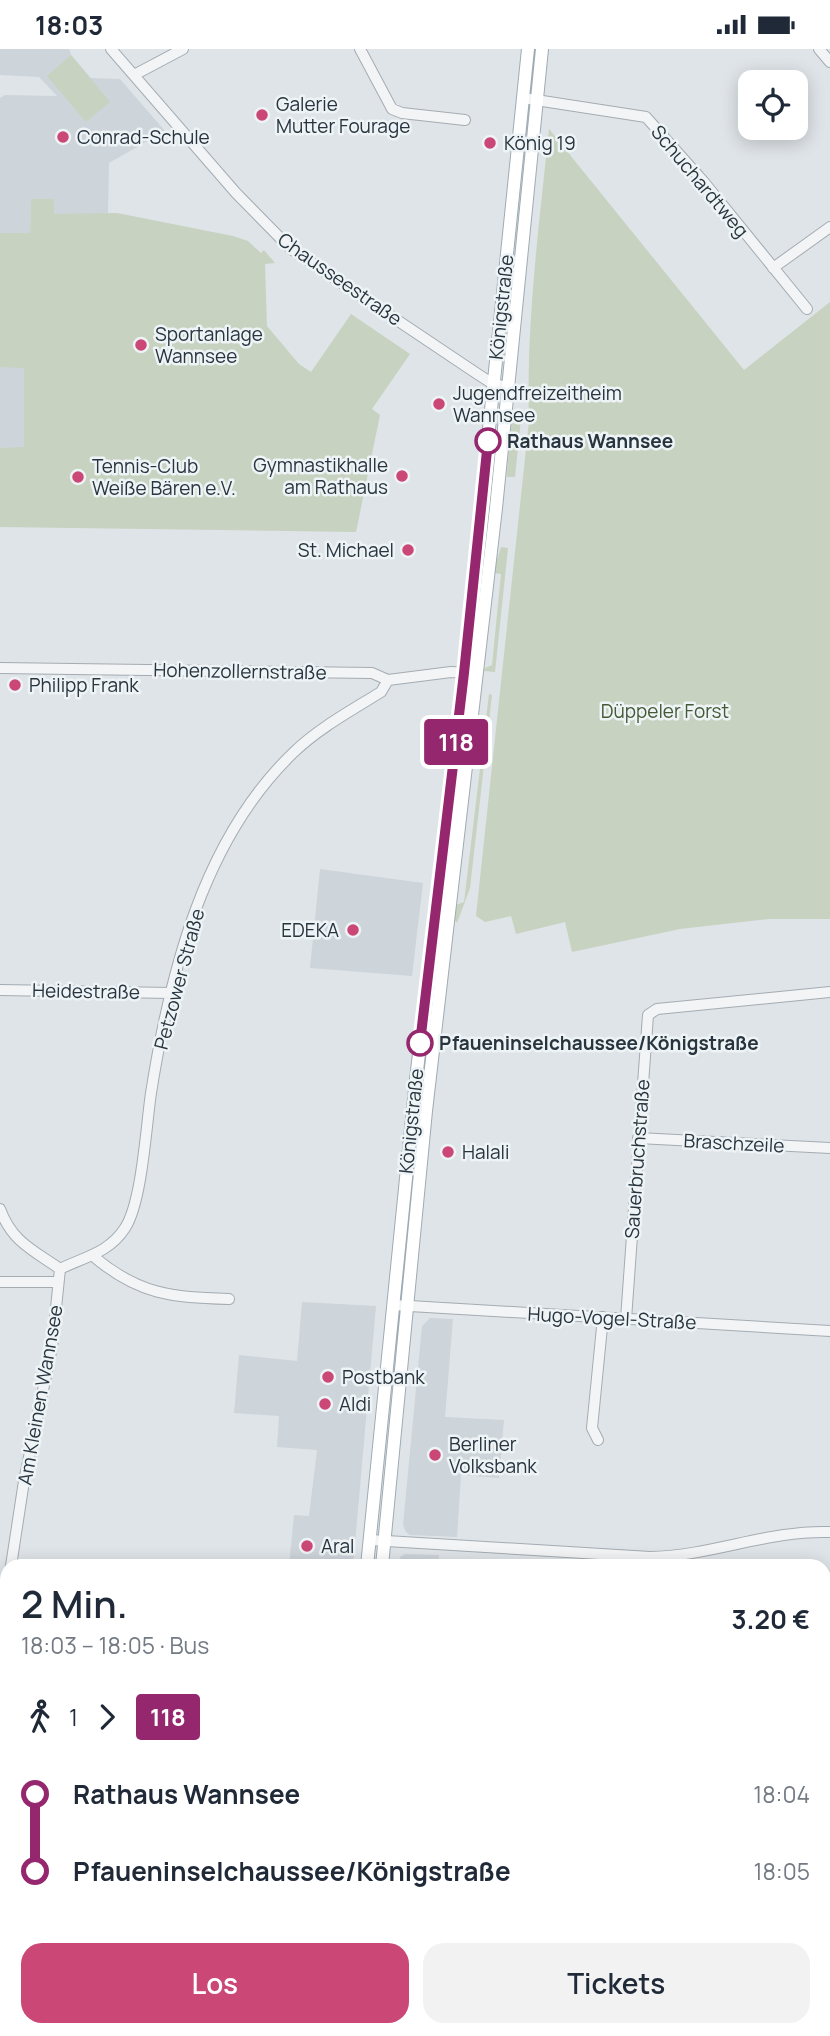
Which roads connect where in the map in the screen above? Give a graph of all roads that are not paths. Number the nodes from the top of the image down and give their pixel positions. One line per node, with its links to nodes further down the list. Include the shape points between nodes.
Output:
1 (111, 49): 8 (street, Chausseestraße)
2 (183, 49): 8 (street)
3 (359, 49): 10 (street, via 392,109)
4 (528, 49): 9 (main road, Königstraße)
5 (542, 49): 9 (main road, Königstraße)
6 (819, 50): 7 (street)
7 (830, 62)
8 (134, 75): 14 (street, Chausseestraße, via 291,249)
9 (530, 99): 12 (street, Schuchardtweg, via 646,117); 14 (main road, Königstraße); 15 (main road, Königstraße)
10 (465, 120)
11 (830, 227): 12 (street)
12 (773, 268): 13 (street, Schuchardtweg)
13 (807, 309)
14 (494, 384): 15 (street, Chausseestraße); 17 (main road, Königstraße)
15 (508, 387): 18 (main road, Königstraße)
16 (0, 668): 19 (street, Hohenzollernstraße, via 372,673)
17 (464, 673): 18 (street, Hohenzollernstraße); 19 (street, Hohenzollernstraße); 31 (main road, Königstraße, via 418,1056)
18 (478, 674): 31 (main road, Königstraße)
19 (388, 680): 22 (street, Petzower Straße, via 381,692 296,750 259,791 207,883)
20 (0, 990): 22 (street, Heidestraße)
21 (830, 992): 23 (street, Sauerbruchstraße, via 652,1011 647,1022)
22 (171, 993): 26 (street, Petzower Straße, via 136,1203 118,1238)
23 (639, 1139): 24 (street, Braschzeile); 33 (street, Sauerbruchstraße)
24 (830, 1148)
25 (0, 1209): 27 (street, via 19,1242)
26 (93, 1256): 27 (street, Petzower Straße); 30 (street, via 138,1287 169,1295)
27 (60, 1269): 29 (street, Am Kleinen Wannsee)
28 (0, 1282): 29 (street)
29 (58, 1282): 39 (street, Am Kleinen Wannsee, via 50,1359)
30 (229, 1299)
31 (400, 1305): 32 (street, Hugo-Vogel-Straße); 37 (main road, Königstraße); 38 (main road, Königstraße)
32 (603, 1318): 33 (street, Hugo-Vogel-Straße); 35 (street, via 592,1428)
33 (626, 1319): 34 (street, Hugo-Vogel-Straße)
34 (830, 1331)
35 (598, 1440)
36 (830, 1532): 38 (street, via 776,1534 662,1557)
37 (370, 1540): 38 (street); 40 (main road, Königstraße)
38 (384, 1541): 41 (main road, Königstraße)
39 (12, 1559)
40 (369, 1559)
41 (383, 1559)

